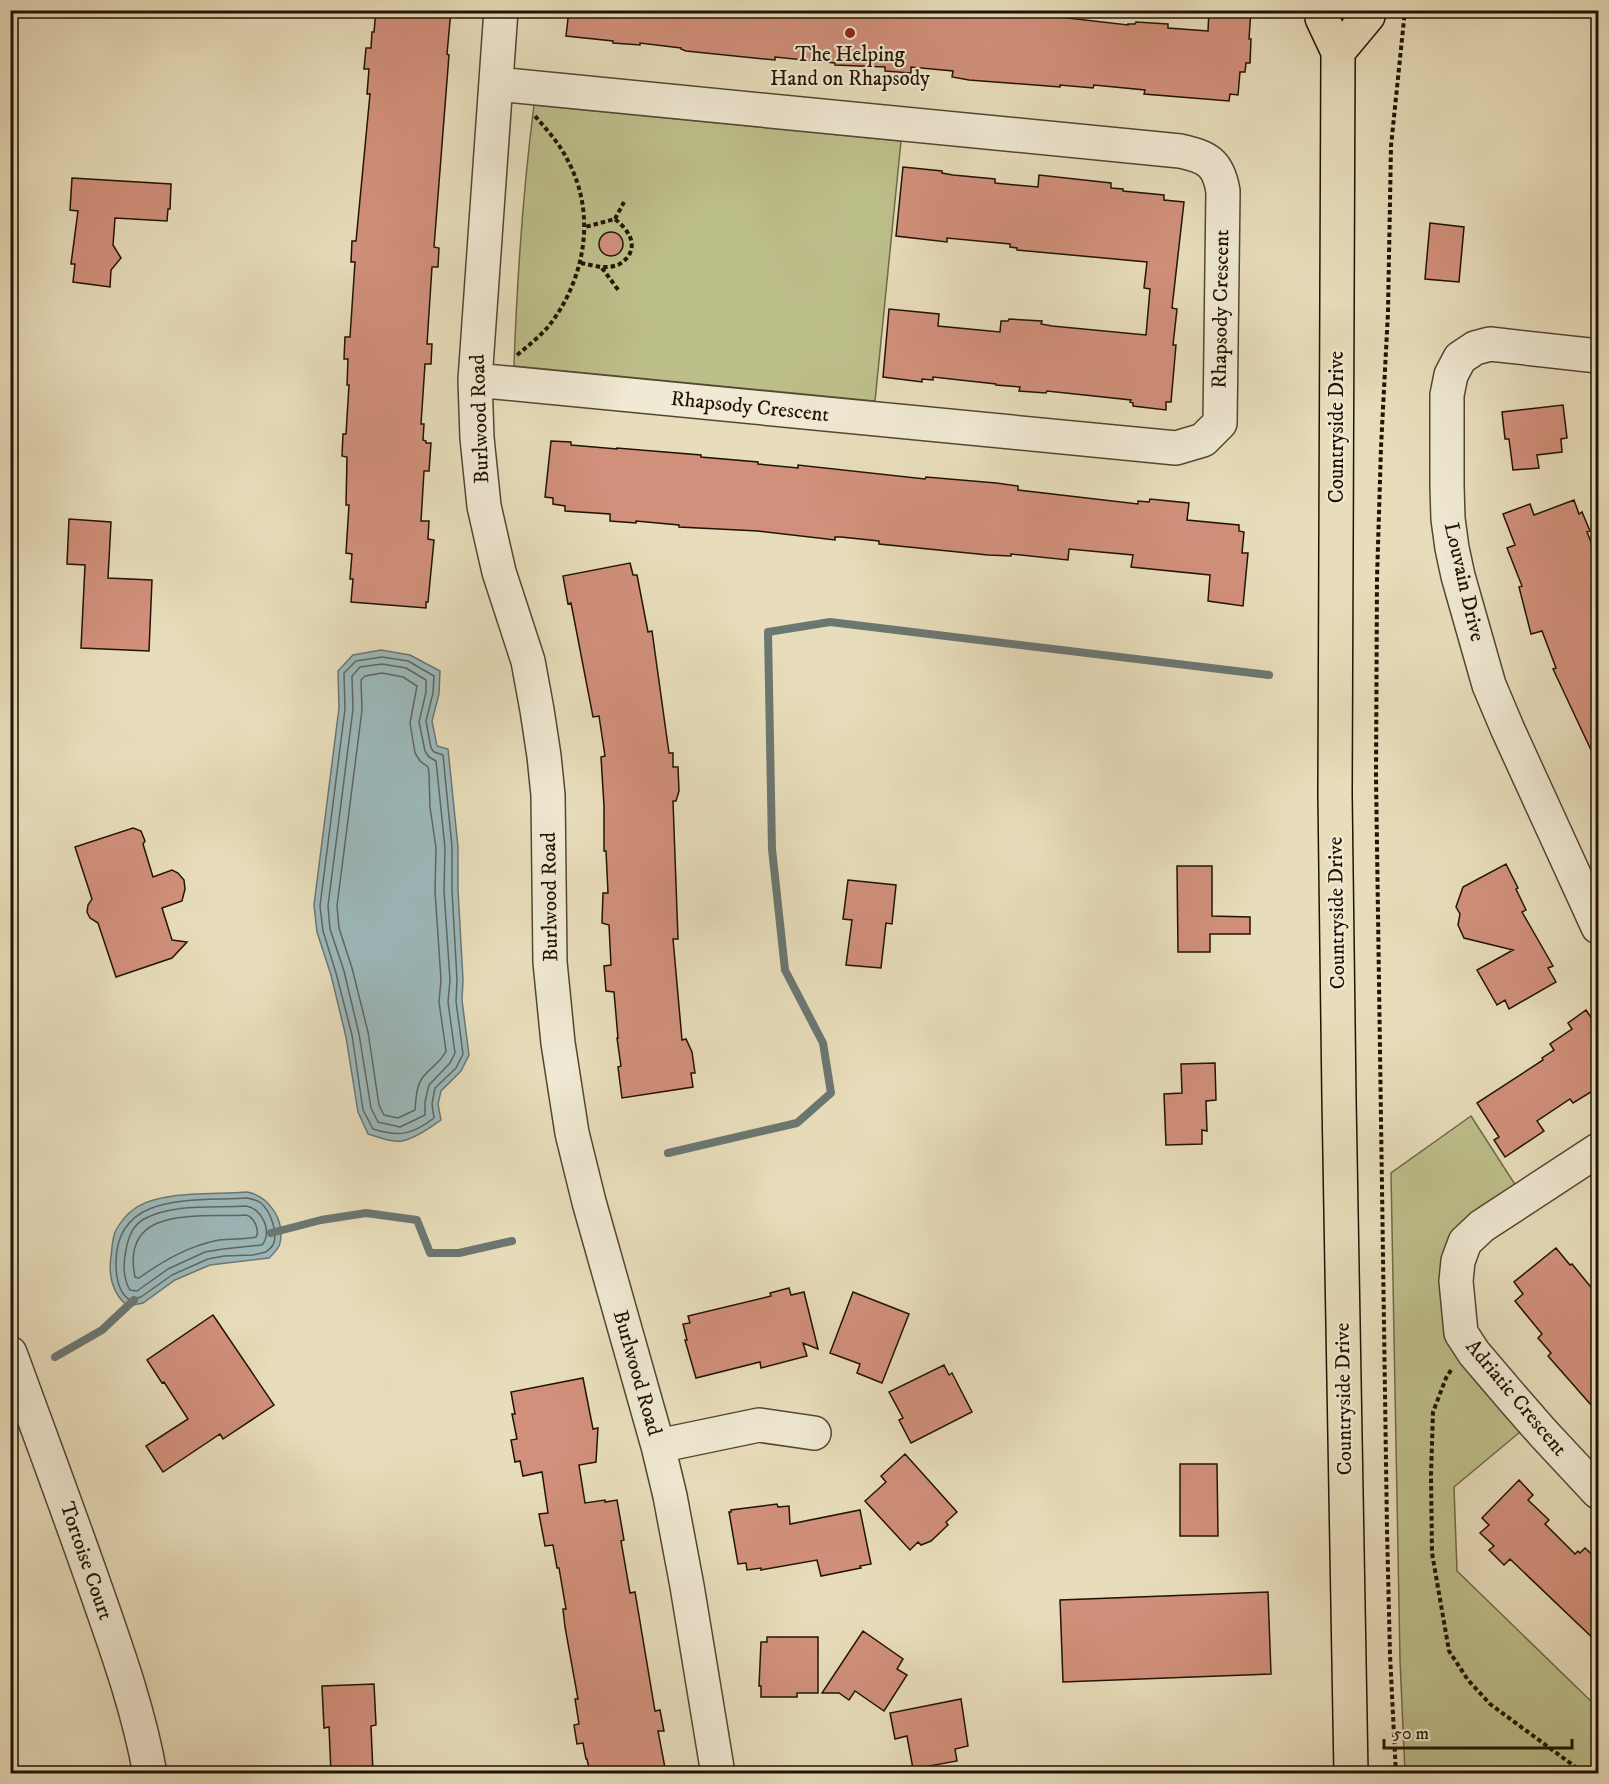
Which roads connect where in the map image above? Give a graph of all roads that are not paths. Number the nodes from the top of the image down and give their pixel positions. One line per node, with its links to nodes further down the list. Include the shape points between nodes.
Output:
1 (501, 10): 5 (street, Burlwood Road)
2 (1322, 10): 4 (main road, Countryside Drive)
3 (1368, 10): 4 (main road, via 1368,16)
4 (1338, 52): 16 (main road, Countryside Drive, via 1335,795)
5 (496, 84): 7 (street, Burlwood Road); 7 (street, Rhapsody Crescent, via 1200,155 1214,165 1223,191 1220,423 1203,440 1176,448)
6 (1599, 356): 8 (street, Louvain Drive, via 1490,344 1460,358 1450,375 1447,395 1447,486 1448,519 1458,576 1490,685)
7 (475, 380): 12 (street, Burlwood Road, via 484,506 499,572 528,661 544,756 550,962 572,1133)
8 (1599, 927)
9 (1599, 1150): 13 (street, Adriatic Crescent, via 1482,1226 1465,1242 1456,1281 1461,1333 1474,1353)
10 (10, 1353): 14 (street, Tortoise Court, via 118,1655)
11 (814, 1433): 12 (street, via 759,1425)
12 (658, 1446): 15 (street, Burlwood Road, via 687,1586)
13 (1599, 1492)
14 (150, 1773)
15 (718, 1773)
16 (1351, 1773)

